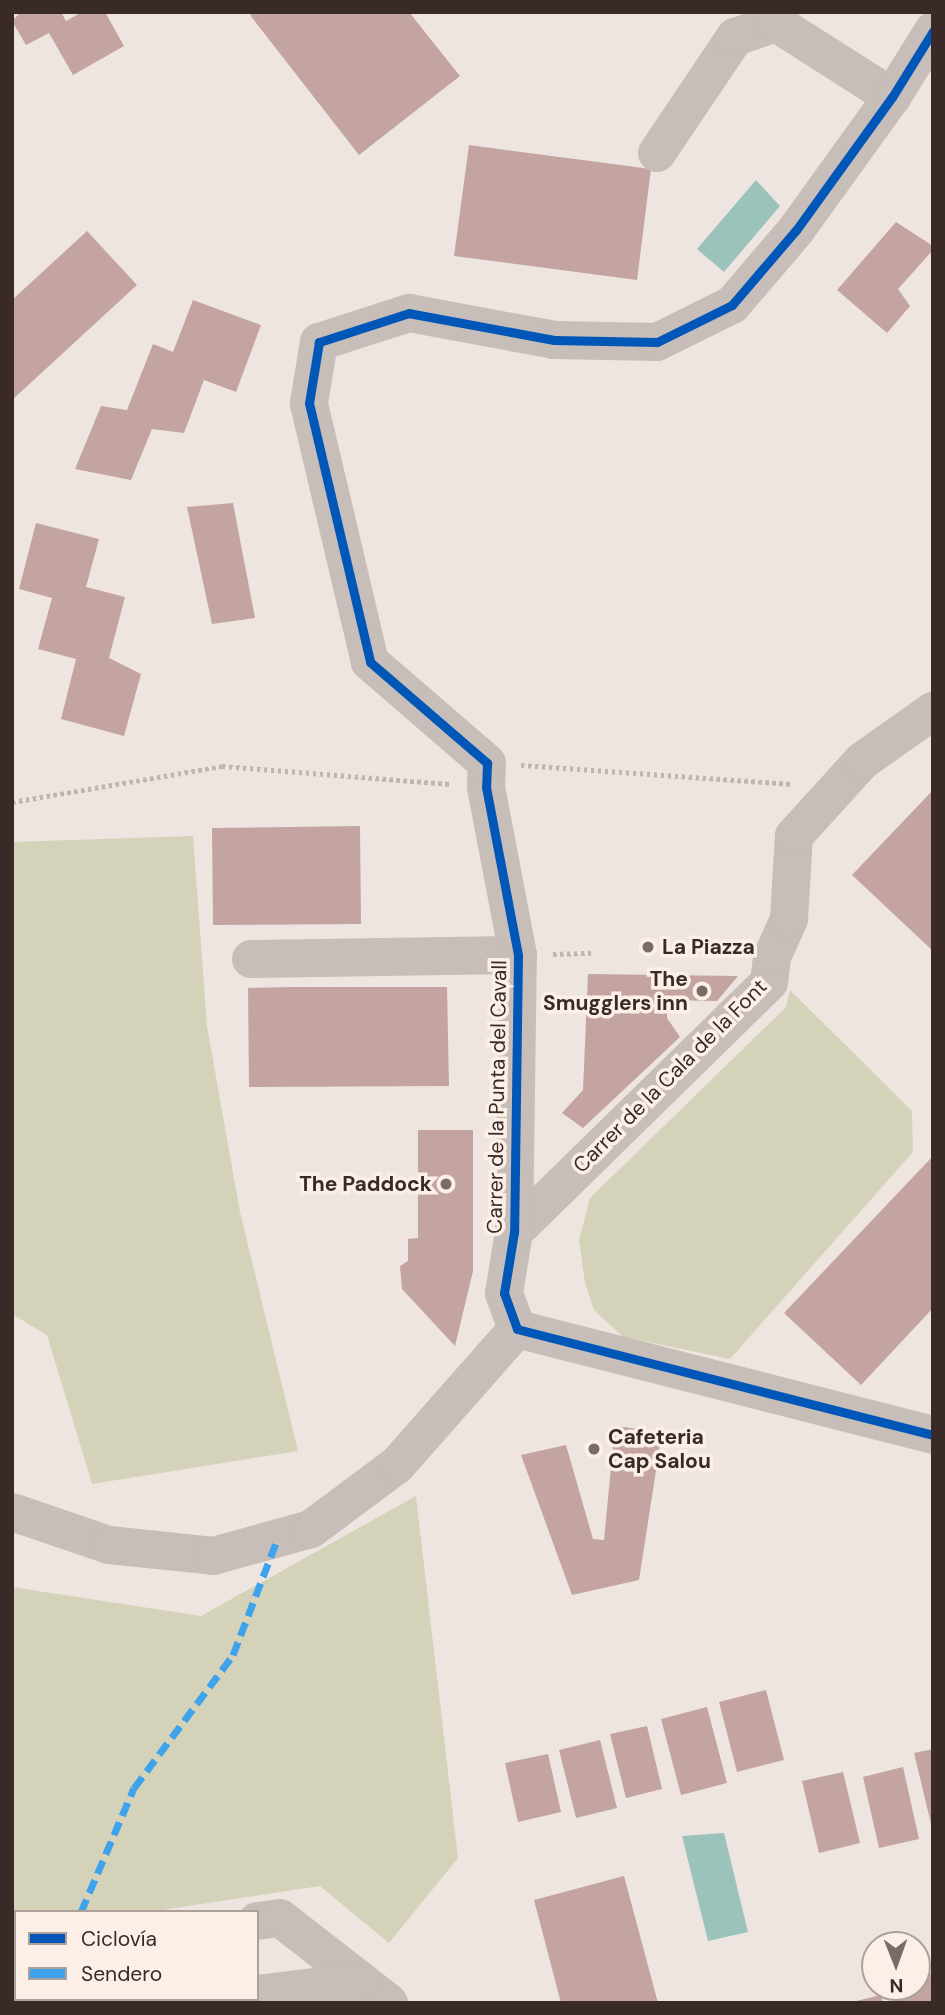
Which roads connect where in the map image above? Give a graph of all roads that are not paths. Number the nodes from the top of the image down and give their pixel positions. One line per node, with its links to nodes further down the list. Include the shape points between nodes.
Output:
1 (769, 17): 3 (street); 4 (street, via 735,37)
2 (933, 31): 3 (street)
3 (892, 97): 6 (street, Carrer de la Punta del Cavall, via 796,230 732,305 657,342 554,340 409,313 319,342 309,403 370,662 487,775)
4 (657, 153)
5 (933, 711): 8 (street, Carrer de la Cala de la Font, via 862,761 794,836 789,919 772,957 769,982)
6 (518, 955): 7 (street); 8 (street, Carrer de la Punta del Cavall)
7 (251, 959)
8 (514, 1232): 9 (street, Carrer de la Punta del Cavall, via 504,1293)
9 (517, 1329): 10 (street); 11 (street, via 397,1465 311,1529 213,1556 108,1545)
10 (933, 1435)
11 (12, 1512)
12 (259, 1921): 13 (street, via 281,1919)
13 (375, 1992): 14 (street)
14 (259, 1994)

